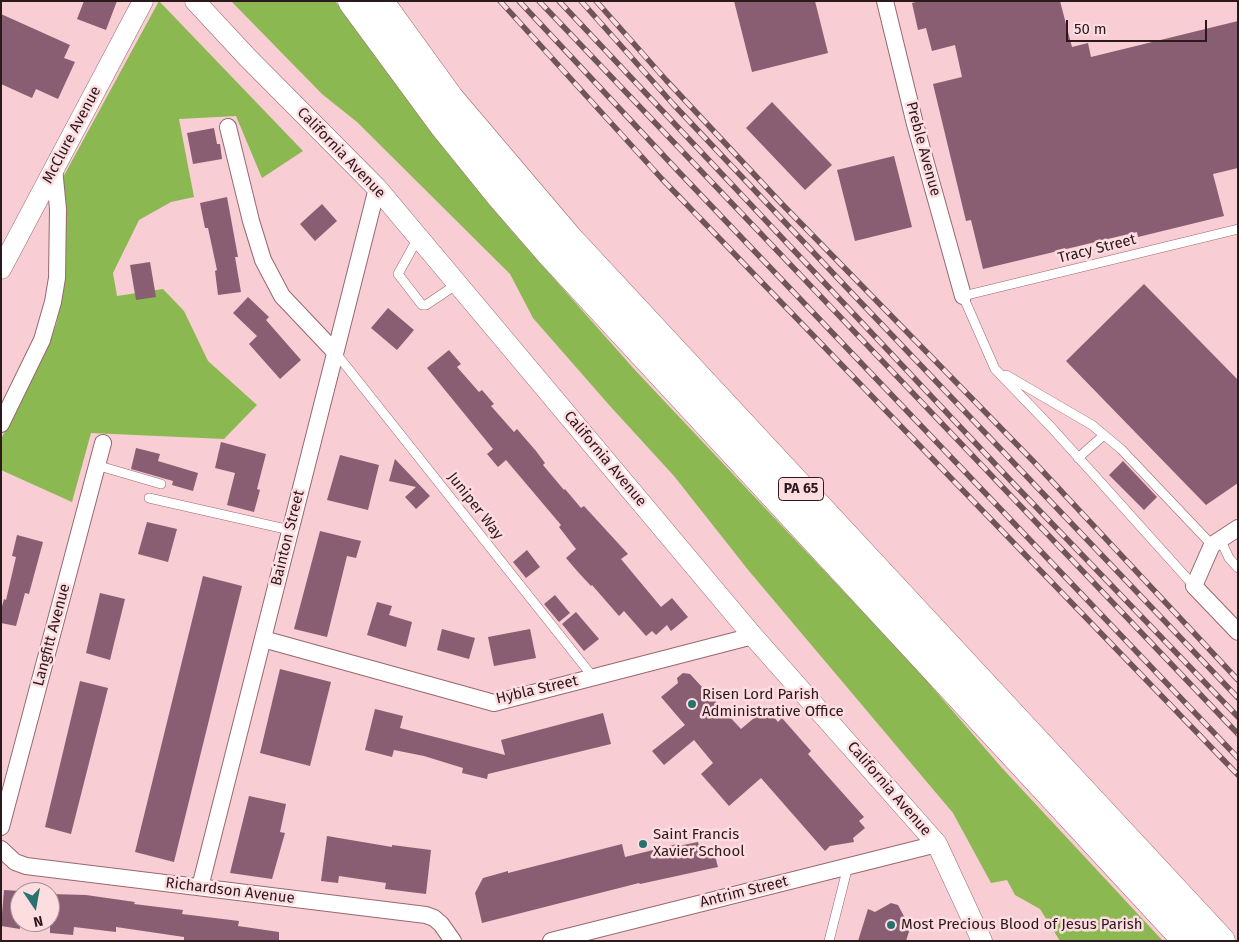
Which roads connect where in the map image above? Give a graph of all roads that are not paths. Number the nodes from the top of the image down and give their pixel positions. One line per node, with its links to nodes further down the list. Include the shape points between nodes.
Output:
1 (143, 1): 6 (street, McClure Avenue)
2 (196, 1): 7 (street, California Avenue, via 246,57)
3 (885, 1): 12 (street, Preble Avenue)
4 (371, 9): 41 (highway, PA 65, via 444,126 552,255); 42 (highway, PA 65, via 568,238)
5 (228, 127): 13 (street, via 263,260 282,296)
6 (54, 168): 10 (street, McClure Avenue); 15 (street, via 58,209 54,302 42,340)
7 (377, 188): 9 (street, California Avenue); 13 (street, Bainton Street)
8 (1238, 229): 12 (lane, Tracy Street)
9 (418, 238): 11 (street, California Avenue); 11 (lane, via 398,274 422,305)
10 (1, 269)
11 (457, 284): 28 (street, California Avenue)
12 (963, 296): 14 (lane)
13 (335, 352): 23 (street, Bainton Street); 30 (lane, Juniper Way)
14 (995, 369): 16 (lane); 18 (lane)
15 (1, 424)
16 (1104, 435): 18 (lane); 24 (lane)
17 (103, 443): 19 (street, Langfitt Avenue)
18 (1078, 458): 26 (lane)
19 (96, 465): 20 (lane); 31 (street, Langfitt Avenue)
20 (161, 484)
21 (149, 498): 23 (lane)
22 (1238, 528): 24 (street)
23 (290, 530): 29 (street, Bainton Street)
24 (1216, 542): 25 (lane); 26 (street)
25 (1238, 568)
26 (1194, 586): 27 (street)
27 (1237, 629)
28 (753, 636): 30 (street, Hybla Street); 32 (street, California Avenue)
29 (263, 640): 30 (street, Hybla Street, via 494,703); 35 (street, Bainton Street)
30 (593, 677)
31 (1, 827)
32 (937, 844): 34 (street, Antrim Street); 40 (street, California Avenue)
33 (1, 849): 35 (street, Richardson Avenue, via 15,862 26,866)
34 (848, 866): 36 (street, Antrim Street); 39 (lane)
35 (200, 887): 37 (street, Richardson Avenue, via 426,915 441,924)
36 (586, 937): 38 (street, Antrim Street)
37 (451, 940)
38 (551, 941)
39 (829, 941)
40 (982, 941)
41 (1187, 941)
42 (1221, 941)

